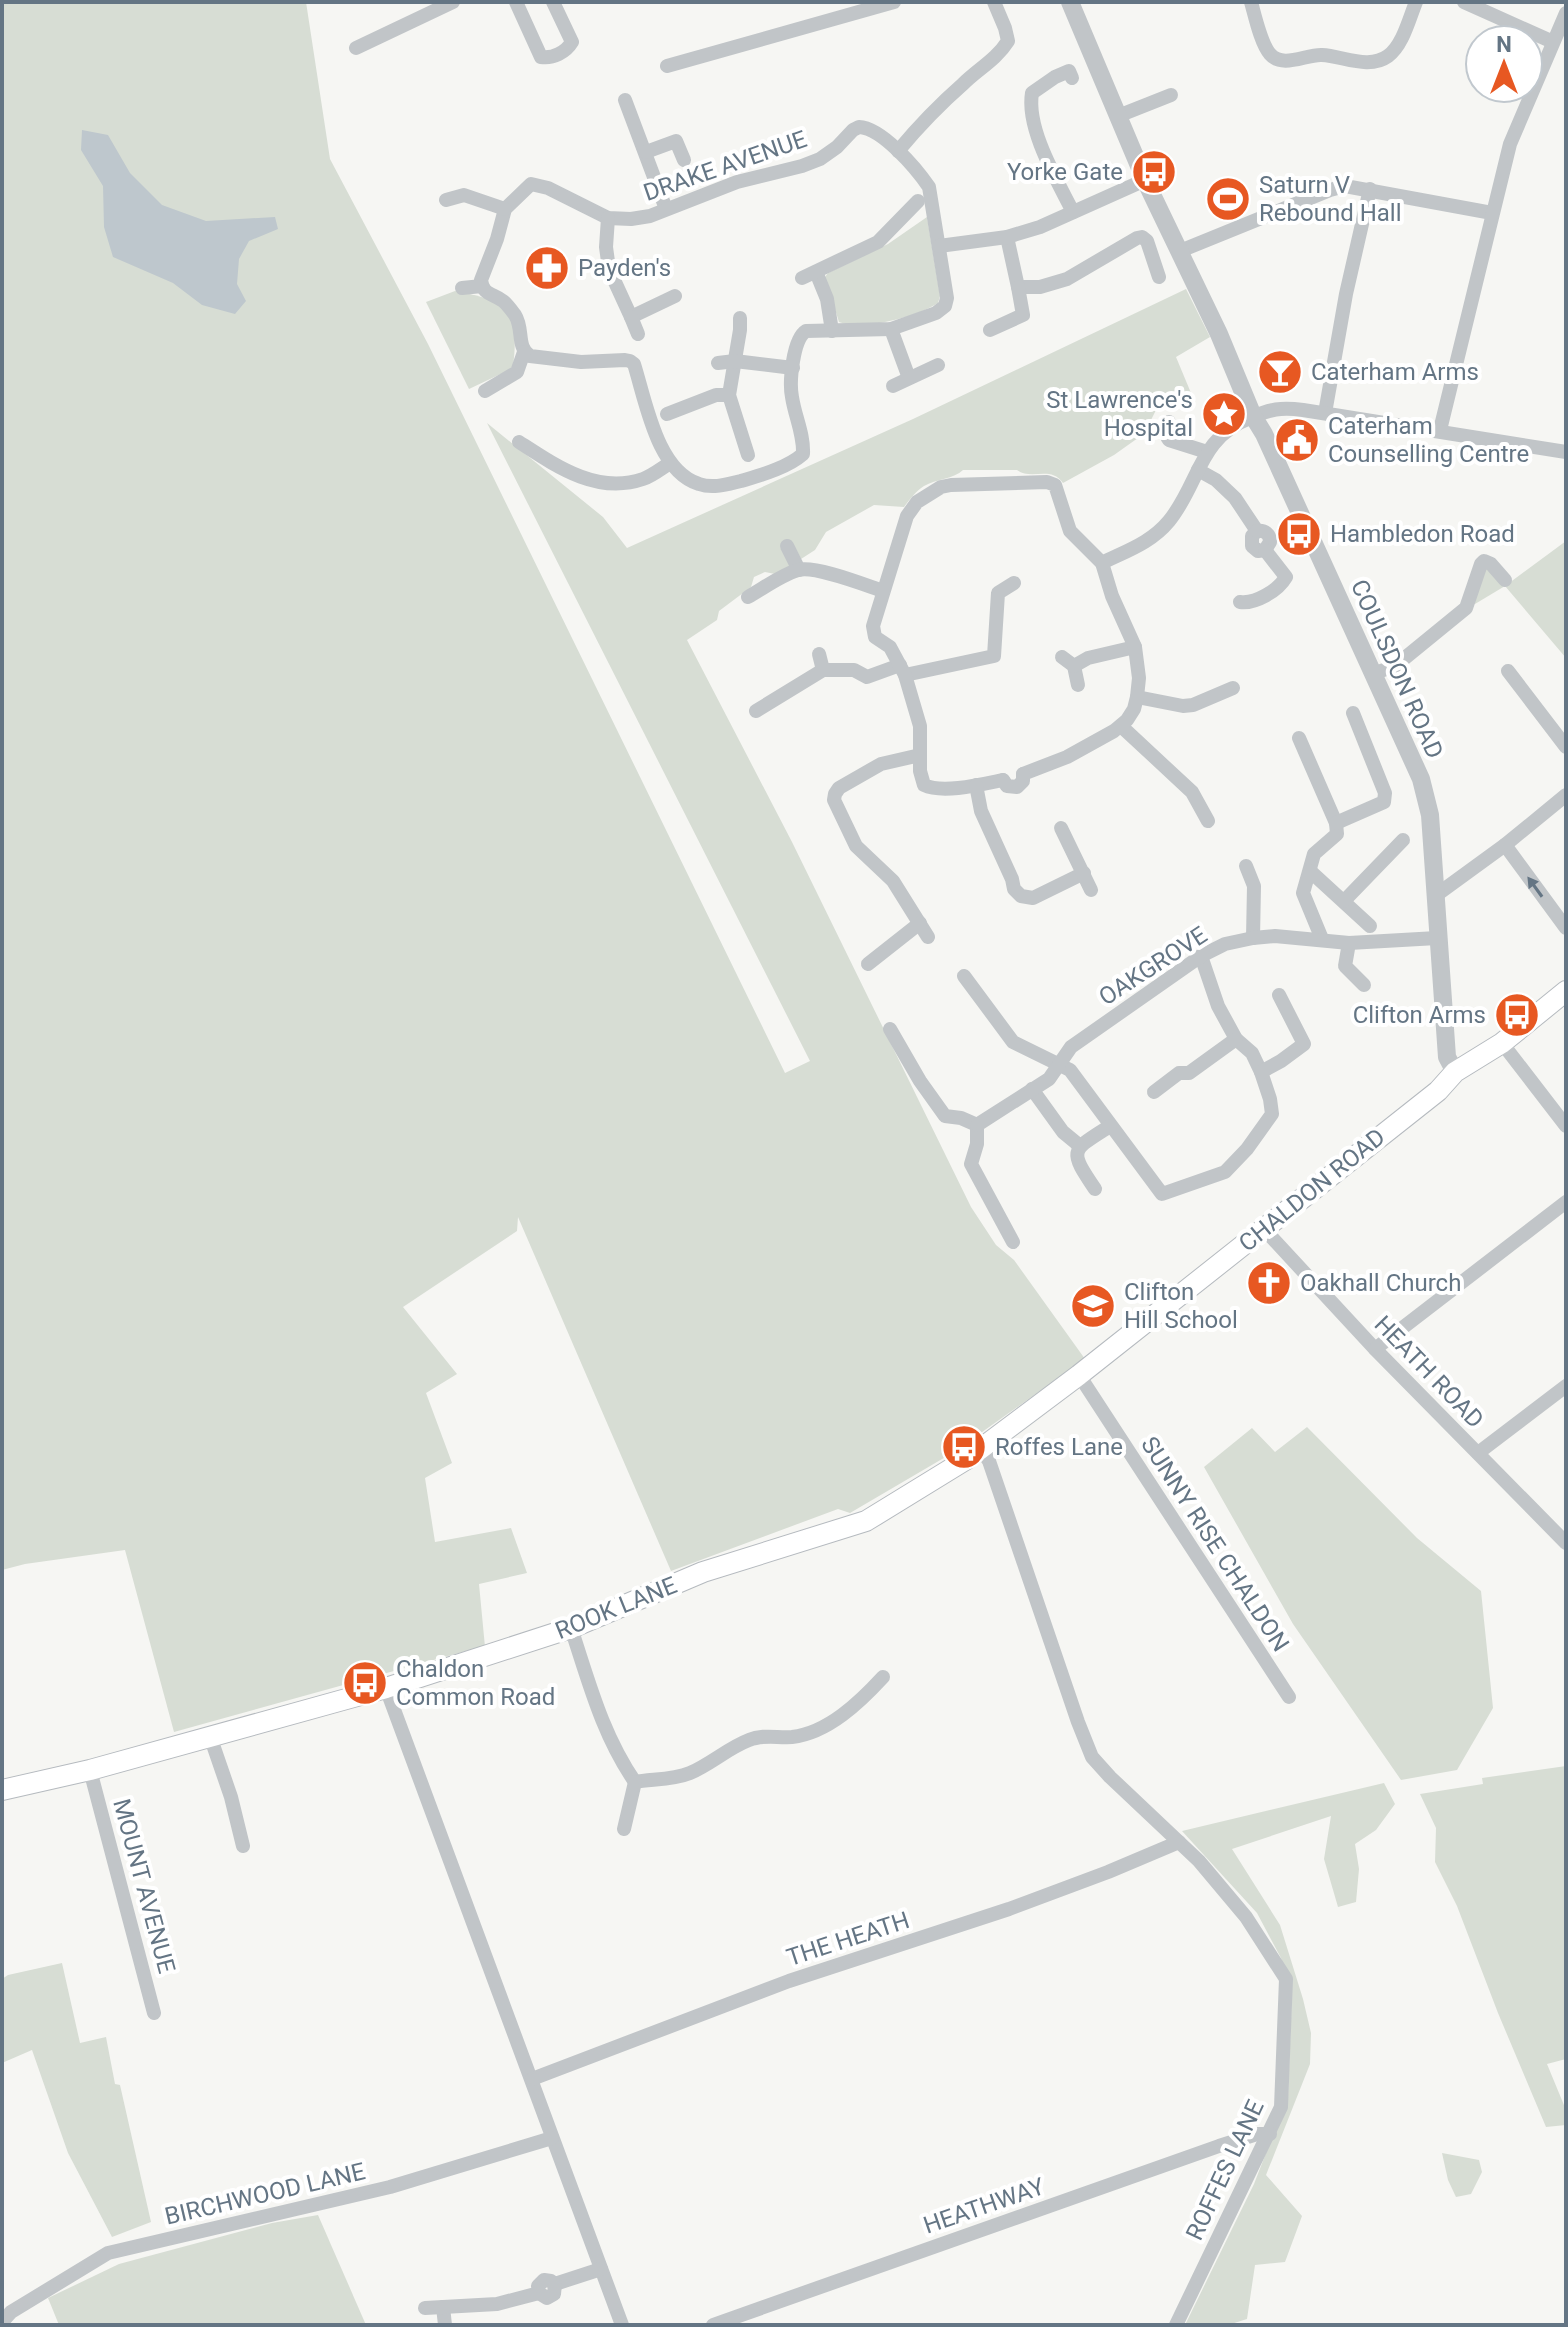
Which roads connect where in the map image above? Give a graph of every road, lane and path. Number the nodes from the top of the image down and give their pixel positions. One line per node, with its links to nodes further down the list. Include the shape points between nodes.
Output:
1 (516, 2): 2 (street, via 541,57 547,58 572,42)
2 (553, 2)
3 (894, 2): 13 (street)
4 (994, 2): 18 (street, via 1008,41 1000,54 931,112)
5 (1070, 2): 17 (street, COULSDON ROAD)
6 (1251, 2): 7 (street, via 1266,48 1278,60 1321,55 1376,62 1397,47)
7 (1416, 2)
8 (1464, 2): 11 (street)
9 (450, 3): 12 (street)
10 (1566, 13): 11 (street)
11 (1553, 42): 28 (street, via 1510,144)
12 (356, 48)
13 (667, 66)
14 (1072, 78): 27 (street, via 1069,71 1055,77 1032,93 1030,106 1048,163)
15 (1171, 95): 17 (street)
16 (625, 100): 19 (street)
17 (1118, 116): 21 (street, COULSDON ROAD)
18 (898, 151): 26 (street, DRAKE AVENUE, via 859,127 820,159); 31 (street, DRAKE AVENUE, via 929,187)
19 (646, 152): 20 (street, via 676,141); 26 (street)
20 (684, 160)
21 (1145, 180): 27 (street); 32 (street, COULSDON ROAD)
22 (1370, 189): 28 (street); 32 (street, via 1330,190); 53 (street)
23 (446, 200): 25 (street, via 464,195)
24 (918, 201): 42 (street, via 878,242 809,275 827,299)
25 (505, 209): 29 (street, DRAKE AVENUE, via 531,184); 34 (street)
26 (666, 209): 29 (street, DRAKE AVENUE, via 631,219)
27 (1073, 212): 30 (street)
28 (1492, 213): 57 (street)
29 (608, 218): 38 (street, via 609,269)
30 (1007, 237): 31 (street); 35 (street)
31 (939, 246): 40 (street, DRAKE AVENUE, via 945,306)
32 (1180, 251): 55 (street, COULSDON ROAD)
33 (1159, 277): 35 (street, via 1142,237 1067,279)
34 (482, 286): 36 (street); 44 (street, via 519,320)
35 (1018, 287): 41 (street, via 1023,315)
36 (462, 288)
37 (675, 296): 38 (street)
38 (631, 317): 43 (street)
39 (740, 318): 45 (street)
40 (891, 329): 42 (street); 49 (street)
41 (990, 330)
42 (832, 331): 48 (street, via 801,334)
43 (638, 334)
44 (524, 352): 51 (street, via 517,372); 62 (street, via 634,364)
45 (735, 361): 46 (street); 48 (street); 52 (street)
46 (718, 363)
47 (938, 365): 49 (street)
48 (793, 368): 62 (street, via 791,395 803,443 803,454 796,460 720,486 700,485)
49 (909, 378): 50 (street)
50 (893, 386)
51 (485, 391)
52 (729, 395): 54 (street); 61 (street)
53 (1325, 413): 55 (street, via 1288,408); 57 (street)
54 (667, 414)
55 (1253, 416): 59 (street, via 1224,431); 77 (street, COULSDON ROAD)
56 (1169, 422): 59 (street, via 1169,440)
57 (1440, 430): 60 (street)
58 (519, 442): 62 (street, via 590,481 619,484 644,479)
59 (1207, 452): 63 (street)
60 (1566, 452)
61 (748, 455)
62 (670, 463)
63 (1198, 470): 65 (street, via 1185,497 1151,540); 71 (street, via 1235,498 1257,531 1250,539 1252,546 1265,550 1286,577 1282,585 1251,603)
64 (787, 546): 66 (street)
65 (1102, 563): 69 (street, via 1070,531 1055,485 951,485 928,494 907,516); 72 (street)
66 (799, 570): 69 (street); 70 (street)
67 (1505, 580): 77 (street, via 1483,557 1466,608 1395,666)
68 (1014, 583): 75 (street, via 998,593 994,656)
69 (883, 591): 75 (street, via 873,631)
70 (748, 597)
71 (1240, 602)
72 (1135, 647): 78 (street, via 1068,662); 80 (street)
73 (819, 654): 74 (street)
74 (823, 670): 75 (street, via 854,670 867,677); 81 (street)
75 (903, 670): 86 (street, via 920,726)
76 (1508, 671): 85 (street)
77 (1375, 673): 98 (street, COULSDON ROAD, via 1427,798)
78 (1078, 685)
79 (1233, 688): 80 (street, via 1218,702 1183,706)
80 (1137, 697): 83 (street)
81 (756, 711)
82 (1353, 713): 90 (street, via 1384,802)
83 (1121, 726): 87 (street, via 1067,757 1023,774 1009,768 1003,780); 89 (street, via 1192,792)
84 (1299, 738): 90 (street)
85 (1566, 747)
86 (920, 755): 87 (street, via 924,785); 100 (street, via 881,764 839,788 834,800 856,846 893,881)
87 (976, 785): 96 (street, via 986,823 1021,896 1033,898)
88 (1566, 795): 93 (street)
89 (1208, 821)
90 (1336, 823): 95 (street, via 1337,834 1314,854)
91 (1061, 828): 96 (street)
92 (1403, 840): 99 (street)
93 (1505, 845): 98 (street); 102 (street, one-way to 93)
94 (1246, 866): 104 (street, via 1254,886)
95 (1310, 871): 99 (street); 106 (street, via 1303,893)
96 (1084, 873): 97 (street)
97 (1091, 890)
98 (1435, 896): 105 (street, COULSDON ROAD)
99 (1344, 901): 101 (street)
100 (920, 923): 103 (street); 109 (street)
101 (1370, 926)
102 (1566, 928)
103 (928, 937)
104 (1253, 938): 106 (street, OAKGROVE); 108 (street, OAKGROVE)
105 (1437, 938): 107 (street, OAKGROVE); 119 (street, COULSDON ROAD, via 1447,1057)
106 (1322, 939): 107 (street, OAKGROVE)
107 (1349, 943): 111 (street, via 1345,966)
108 (1201, 956): 115 (street); 117 (street, OAKGROVE, via 1071,1047)
109 (868, 964)
110 (964, 976): 117 (street, via 1013,1042)
111 (1364, 985)
112 (1566, 991): 116 (main road, CHALDON ROAD)
113 (1279, 995): 118 (street, via 1304,1044)
114 (890, 1029): 122 (street, via 945,1116)
115 (1236, 1039): 118 (street, via 1252,1053); 121 (street)
116 (1502, 1043): 119 (main road, CHALDON ROAD); 124 (street)
117 (1060, 1065): 120 (street, OAKGROVE); 123 (street, via 1070,1070)
118 (1261, 1072): 123 (street, via 1272,1114 1225,1172 1162,1194)
119 (1455, 1072): 128 (main road, CHALDON ROAD, via 1438,1091)
120 (1032, 1089): 122 (street, OAKGROVE); 125 (street)
121 (1154, 1092)
122 (977, 1125): 129 (street, via 971,1164)
123 (1110, 1126): 125 (street)
124 (1566, 1126)
125 (1080, 1146): 126 (street, via 1077,1163)
126 (1095, 1189)
127 (1566, 1202): 130 (street)
128 (1263, 1228): 130 (street, HEATH ROAD); 131 (main road, CHALDON ROAD)
129 (1013, 1242)
130 (1375, 1349): 134 (street, HEATH ROAD)
131 (1079, 1375): 133 (main road, CHALDON ROAD); 139 (street, SUNNY RISE CHALDON)
132 (1566, 1386): 134 (street)
133 (981, 1449): 136 (main road, ROOK LANE, via 866,1521 703,1572); 145 (street, ROFFES LANE, via 1092,1757)
134 (1478, 1453): 135 (street, HEATH ROAD)
135 (1566, 1543)
136 (571, 1628): 138 (main road, ROOK LANE); 142 (street, via 606,1732)
137 (883, 1677): 142 (street, via 863,1699 811,1733 753,1738 681,1776)
138 (386, 1688): 140 (main road, ROOK LANE); 148 (street)
139 (1289, 1697)
140 (210, 1736): 141 (main road, ROOK LANE); 146 (street)
141 (90, 1770): 143 (main road, ROOK LANE); 147 (street, MOUNT AVENUE)
142 (635, 1782): 144 (street)
143 (2, 1790)
144 (624, 1829)
145 (1179, 1842): 148 (street, THE HEATH, via 1009,1909 789,1981); 149 (street, ROFFES LANE, via 1246,1917 1286,1979 1281,2107)
146 (243, 1846)
147 (154, 2013)
148 (532, 2079): 150 (street)
149 (1270, 2134): 157 (street, HEATHWAY, via 1219,2146); 158 (street, ROFFES LANE)
150 (552, 2138): 151 (street); 154 (street, BIRCHWOOD LANE, via 390,2187 108,2253)
151 (601, 2269): 152 (street, via 555,2284 544,2280 539,2293 497,2304); 156 (street)
152 (443, 2307): 153 (street); 155 (street)
153 (425, 2308)
154 (2, 2322)
155 (445, 2325)
156 (622, 2325)
157 (713, 2325)
158 (1176, 2325)

